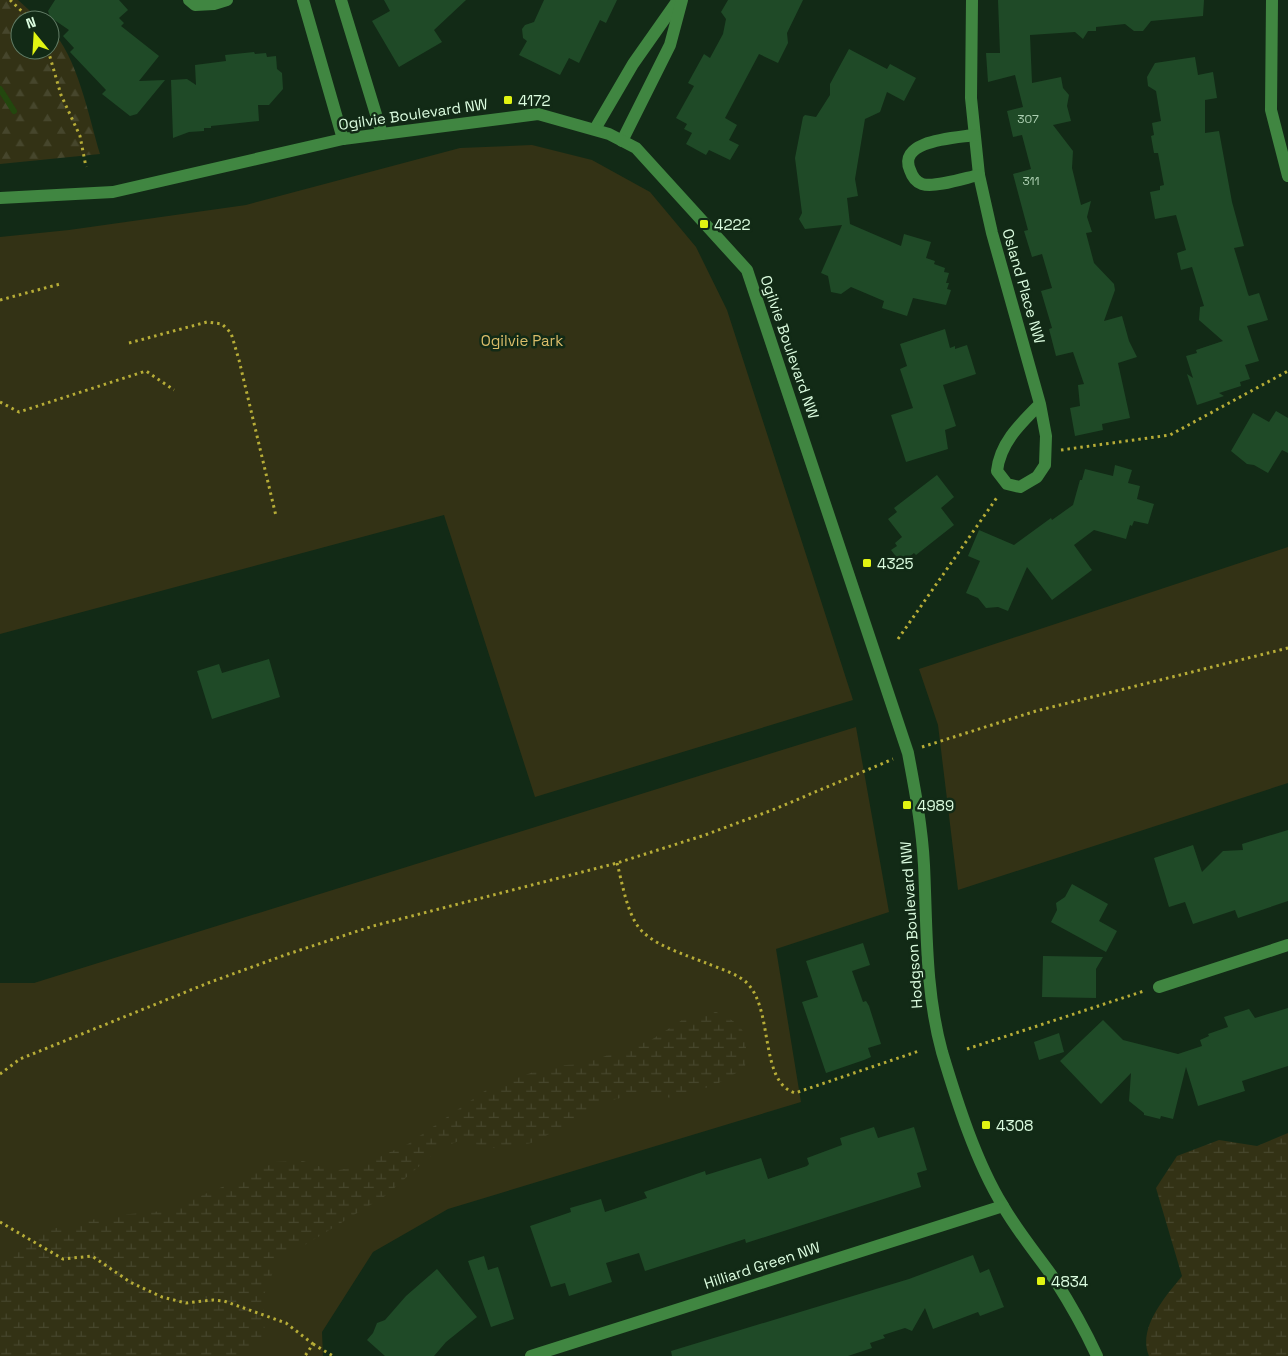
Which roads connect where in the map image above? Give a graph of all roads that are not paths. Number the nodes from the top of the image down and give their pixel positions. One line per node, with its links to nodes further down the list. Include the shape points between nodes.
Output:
1 (189, 0): 2 (street, via 195,5)
2 (227, 0)
3 (303, 0): 12 (street)
4 (341, 0): 10 (street)
5 (678, 0): 9 (street, via 633,64)
6 (682, 0): 13 (street, via 670,45)
7 (972, 0): 11 (street, Osland Place NW)
8 (1272, 0): 15 (street, via 1271,110)
9 (595, 129): 10 (street, Ogilvie Boulevard NW, via 538,114); 13 (street, Ogilvie Boulevard NW)
10 (382, 134): 12 (street, Ogilvie Boulevard NW)
11 (974, 135): 14 (street, Osland Place NW); 14 (street, via 937,141 915,149 909,157 908,168 921,184 931,185)
12 (342, 139): 16 (street, Ogilvie Boulevard NW, via 113,192)
13 (622, 140): 18 (street, Ogilvie Boulevard NW, via 636,148 747,270)
14 (979, 175): 17 (street, Osland Place NW)
15 (1288, 176)
16 (0, 198)
17 (1040, 404): 17 (street, Osland Place NW, via 1046,436 1044,465 1037,476 1020,487 1007,484 997,472 999,457 1017,428)
18 (908, 753): 21 (street, Hodgson Boulevard NW, via 920,818 926,943 935,1021 964,1117)
19 (1288, 945): 20 (street)
20 (1159, 987)
21 (1002, 1206): 22 (street, Hilliard Green NW); 23 (street, Hodgson Boulevard NW, via 1082,1323)
22 (531, 1356)
23 (1097, 1356)

